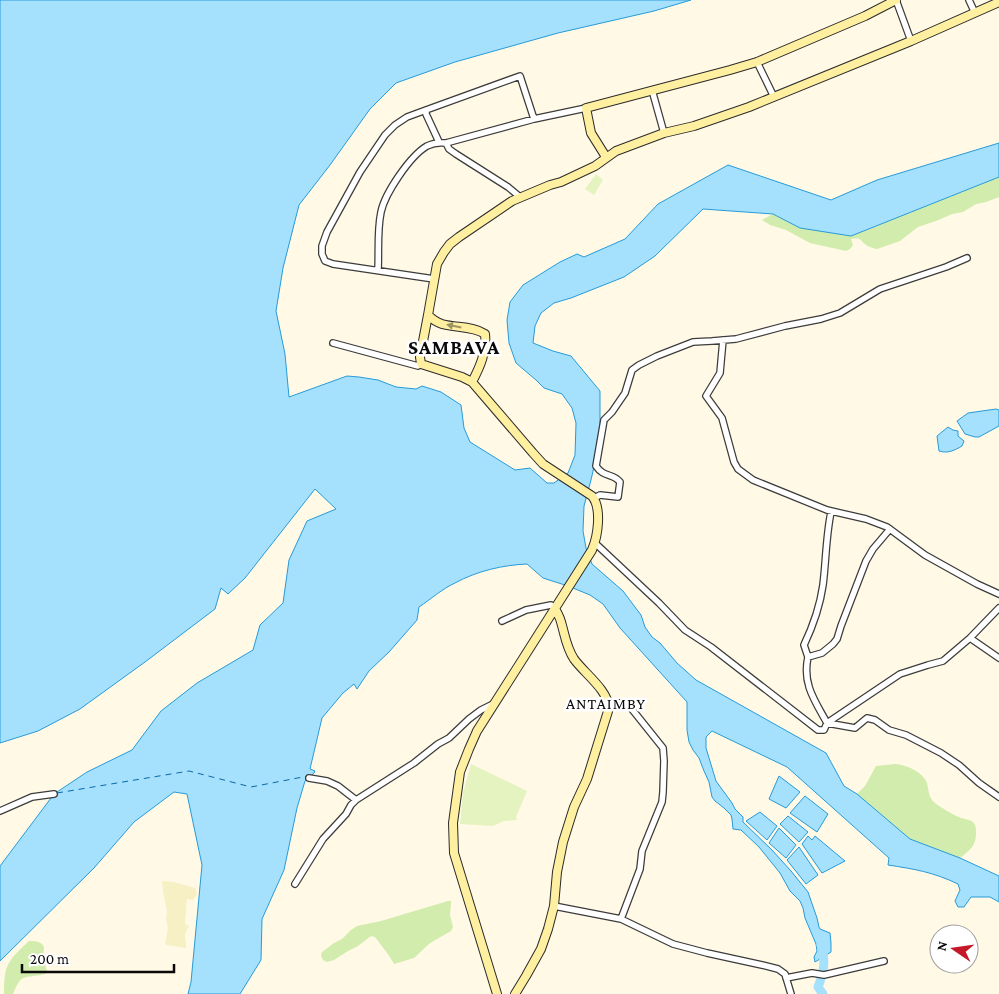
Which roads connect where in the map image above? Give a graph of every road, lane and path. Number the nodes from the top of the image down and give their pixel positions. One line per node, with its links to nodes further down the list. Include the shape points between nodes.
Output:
1 (896, 0): 5 (street); 6 (main road)
2 (969, 0): 4 (street)
3 (999, 2): 4 (main road)
4 (975, 13): 5 (main road)
5 (912, 41): 8 (main road)
6 (757, 62): 7 (main road); 8 (street)
7 (652, 90): 9 (main road); 12 (street)
8 (774, 97): 12 (main road, via 694,126)
9 (586, 108): 11 (street); 14 (main road, via 591,133)
10 (426, 110): 11 (street, via 520,76); 13 (street); 17 (street, via 408,117 385,135 360,172 322,246 325,261)
11 (534, 119): 13 (street)
12 (664, 133): 14 (main road)
13 (442, 143): 15 (street); 17 (street, via 427,146 416,155 384,201)
14 (606, 157): 15 (main road, via 577,175)
15 (520, 197): 18 (main road, via 450,244 437,264)
16 (967, 258): 20 (street, via 880,289 840,313)
17 (378, 270): 18 (street)
18 (434, 279): 19 (main road)
19 (428, 315): 22 (main road); 23 (main road, one-way to 19, via 485,350 486,334 441,324)
20 (723, 340): 24 (street, via 693,342 632,370 626,392 604,420 596,466 602,473 618,478 618,498); 25 (street, via 720,373 706,396 722,418 734,462 753,480)
21 (333, 343): 22 (street, via 408,364)
22 (421, 364): 23 (main road)
23 (472, 382): 24 (main road, via 532,454)
24 (593, 497): 27 (main road, via 596,501 597,532)
25 (831, 512): 26 (street, via 866,519); 33 (street, via 822,586 815,620 804,645)
26 (890, 529): 28 (street, via 925,555); 33 (street, via 866,561 837,639 822,653)
27 (593, 546): 29 (main road); 37 (street, via 685,630 818,730 824,730)
28 (999, 594)
29 (555, 608): 31 (street, via 551,605 526,610); 35 (main road); 36 (main road, via 573,657)
30 (999, 608): 32 (street)
31 (502, 621)
32 (970, 638): 34 (street); 37 (street, via 943,661 900,674)
33 (808, 657): 37 (street, via 809,690)
34 (999, 658)
35 (496, 702): 41 (street, via 481,710 414,763); 48 (main road, via 468,749 460,772 453,823 454,853)
36 (609, 703): 44 (main road, via 609,713 587,780 563,842); 45 (street, via 622,703 631,708 663,748 664,761 662,802 642,851 640,869)
37 (827, 723): 40 (street, via 855,728 867,718 875,720 889,730 940,753)
38 (309, 778): 41 (street, via 338,786)
39 (54, 794): 42 (street, via 32,797)
40 (999, 797)
41 (356, 800): 43 (street, via 323,839)
42 (0, 811)
43 (295, 884)
44 (554, 906): 45 (street); 49 (main road, via 541,949)
45 (621, 919): 47 (street, via 673,944 778,969)
46 (884, 961): 47 (street, via 823,975 812,973)
47 (786, 978): 50 (street)
48 (497, 994)
49 (515, 994)
50 (792, 994)

